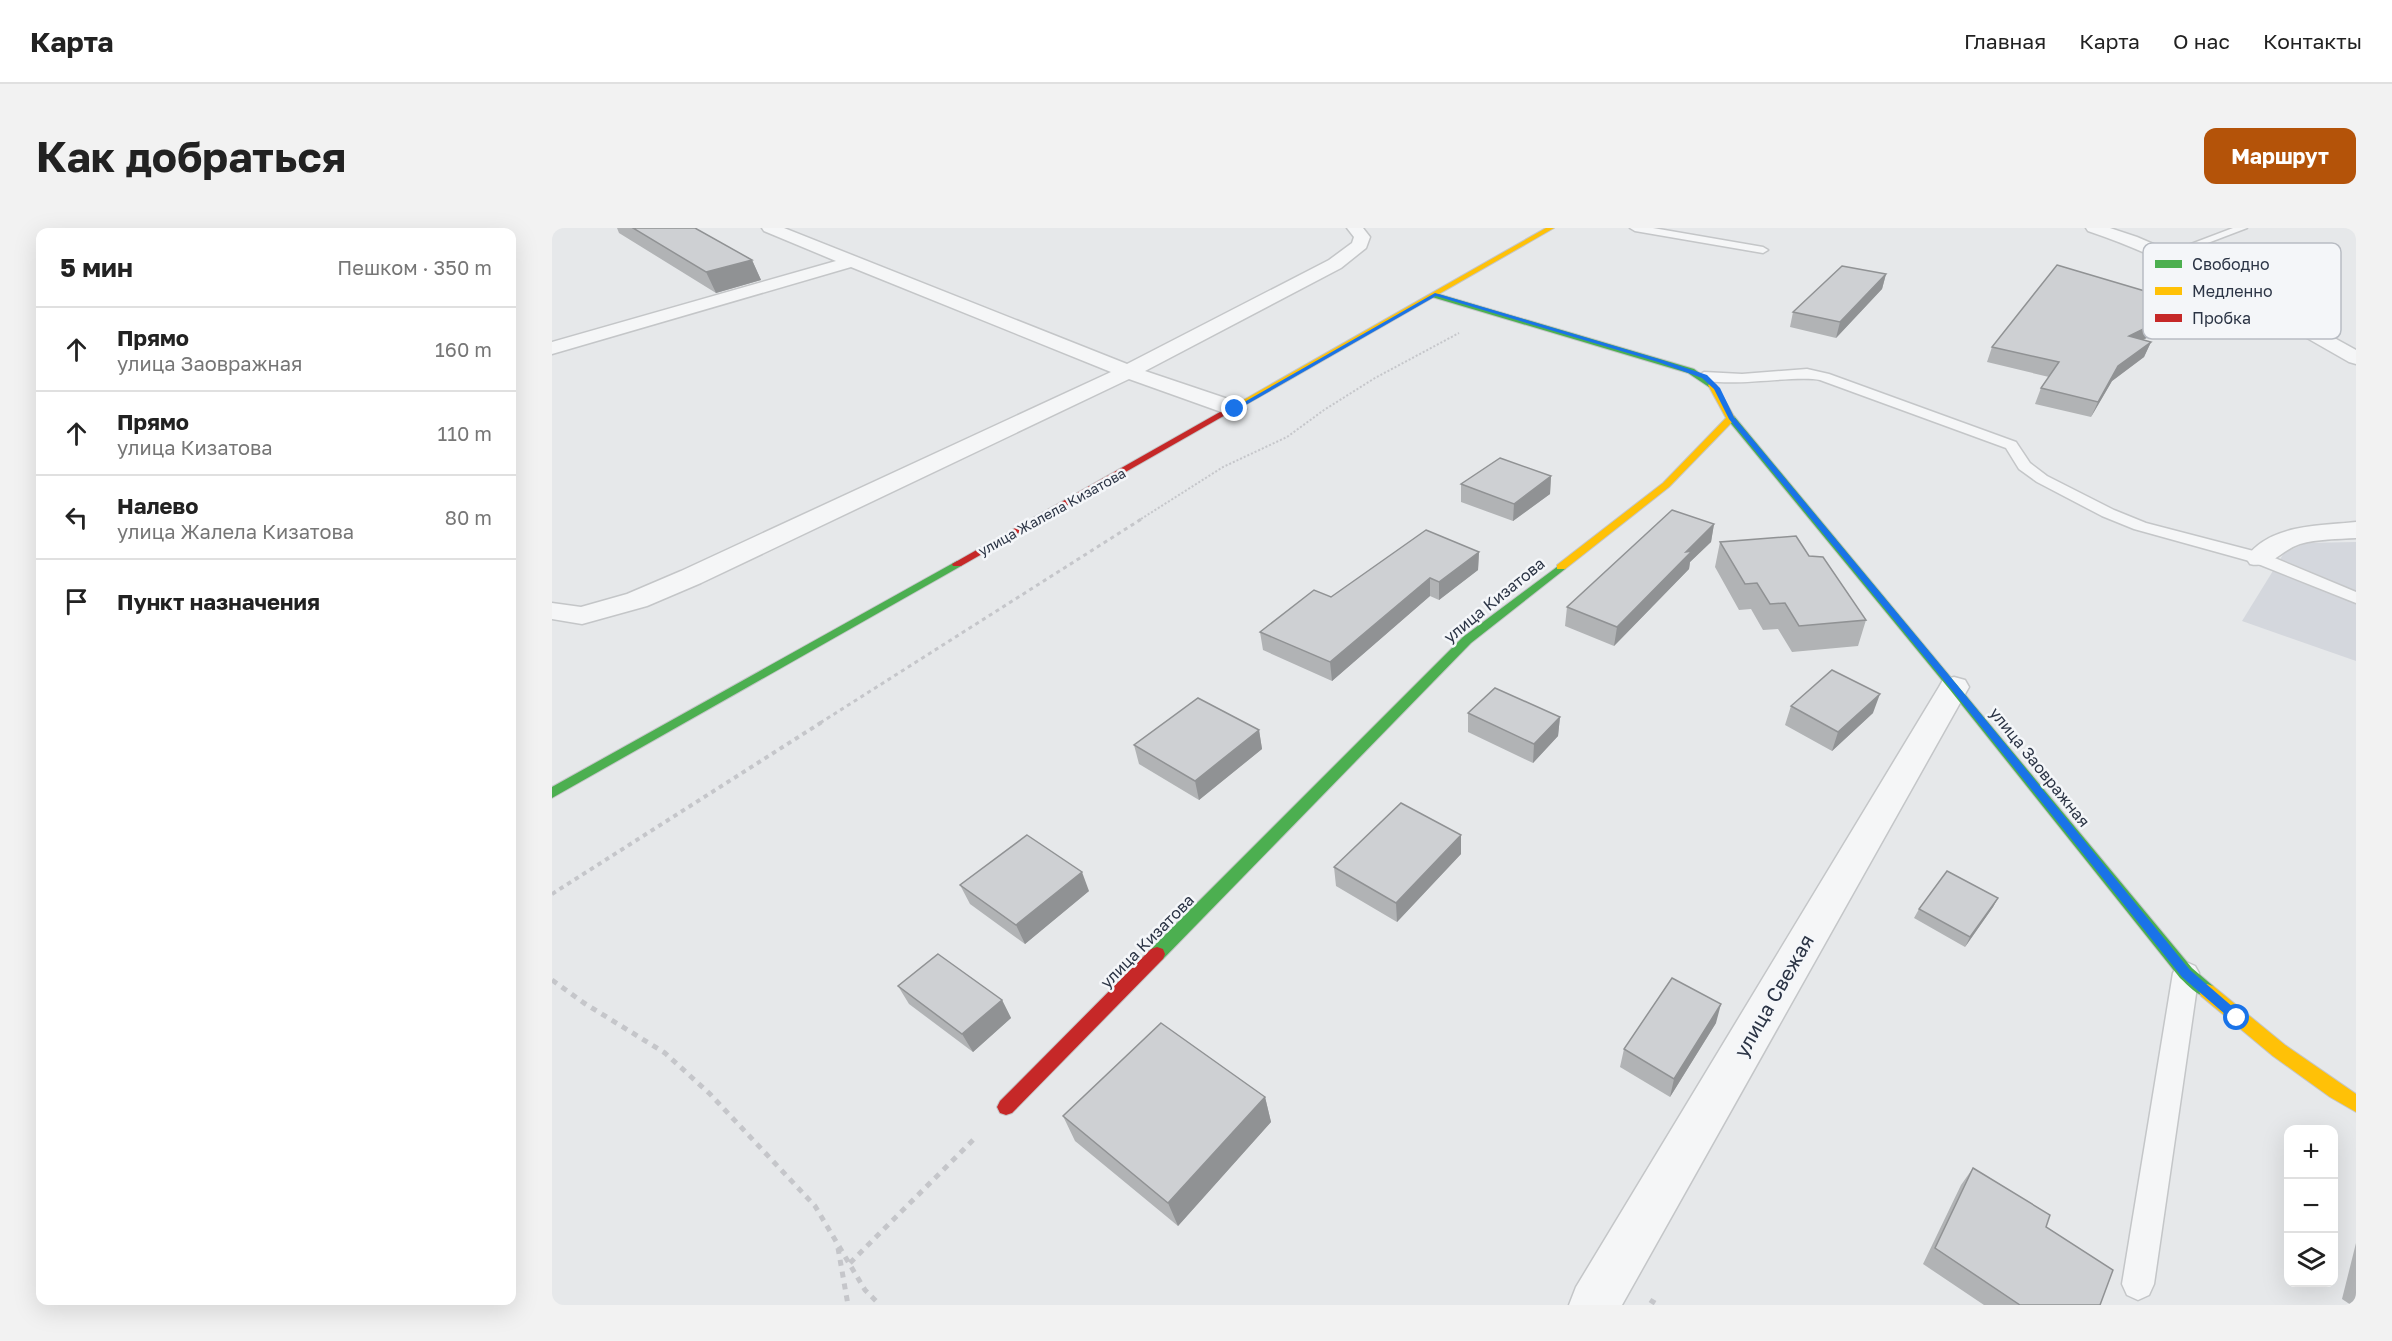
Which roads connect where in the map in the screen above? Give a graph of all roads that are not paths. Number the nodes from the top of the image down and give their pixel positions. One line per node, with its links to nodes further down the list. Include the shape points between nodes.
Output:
1 (770, 228): 10 (street)
2 (1355, 228): 15 (street, via 1362,237 1360,245 1335,264)
3 (1551, 228): 11 (street, улица Жалела Кизатова)
4 (1635, 228): 9 (lane)
5 (2094, 228): 8 (street)
6 (2242, 228): 7 (lane)
7 (2200, 243)
8 (2143, 246)
9 (1762, 250)
10 (853, 261): 13 (street); 15 (street)
11 (1435, 295): 16 (street); 17 (street, улица Жалела Кизатова)
12 (2322, 339): 14 (street)
13 (552, 348)
14 (2356, 358)
15 (1128, 372): 17 (street); 22 (street, via 637,600 582,616)
16 (1704, 376): 18 (street, via 1716,388); 20 (lane, via 1742,378 1807,373 1824,377 2011,445 2024,466 2042,479 2108,513 2140,526)
17 (1235, 409): 24 (street, улица Жалела Кизатова)
18 (1731, 418): 23 (street, улица Заовражная); 27 (street, улица Кизатова, via 1666,485 1467,640)
19 (2356, 531): 20 (street, via 2291,537)
20 (2259, 558): 21 (lane)
21 (2356, 598)
22 (552, 611)
23 (1954, 687): 25 (street, улица Заовражная); 29 (street, улица Свежая)
24 (552, 793)
25 (2186, 974): 26 (street, улица Заовражная, via 2324,1084); 28 (lane)
26 (2356, 1104)
27 (1006, 1107)
28 (2138, 1284)
29 (1594, 1305)

